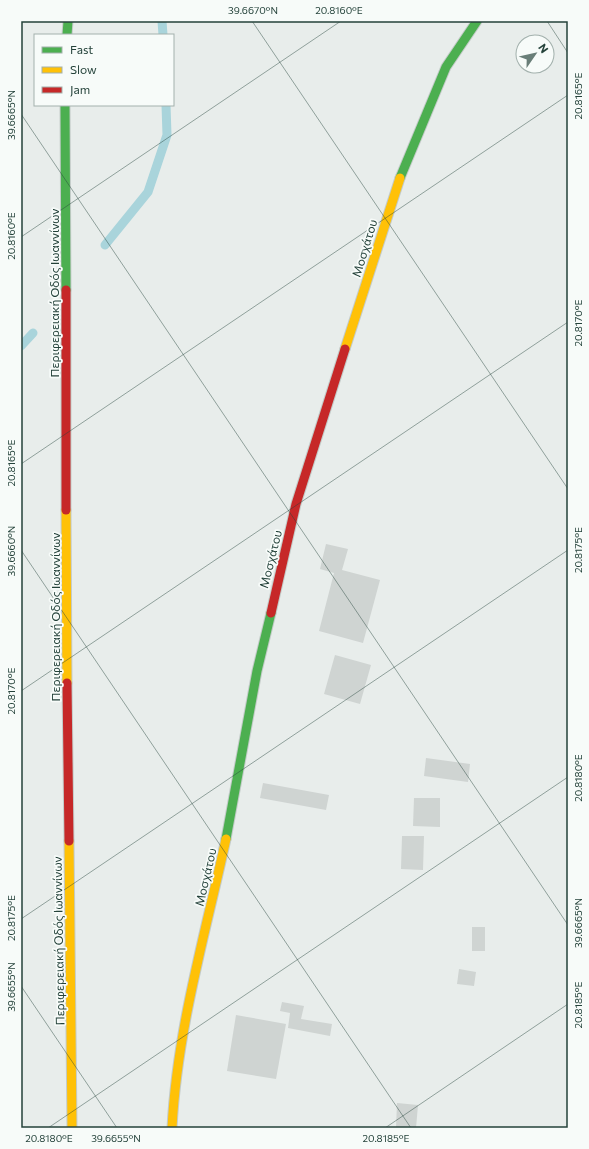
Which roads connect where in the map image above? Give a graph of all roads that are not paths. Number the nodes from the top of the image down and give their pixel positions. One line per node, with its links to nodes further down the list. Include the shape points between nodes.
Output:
1 (68, 21): 3 (main road)
2 (476, 21): 6 (main road, Μοσχάτου, via 446,67 403,169 296,504 257,671 229,827 181,1044 174,1090)
3 (67, 34)
4 (65, 106): 5 (main road, Περιφερειακή Οδός Ιωαννίνων, via 67,704)
5 (72, 1128)
6 (172, 1128)

